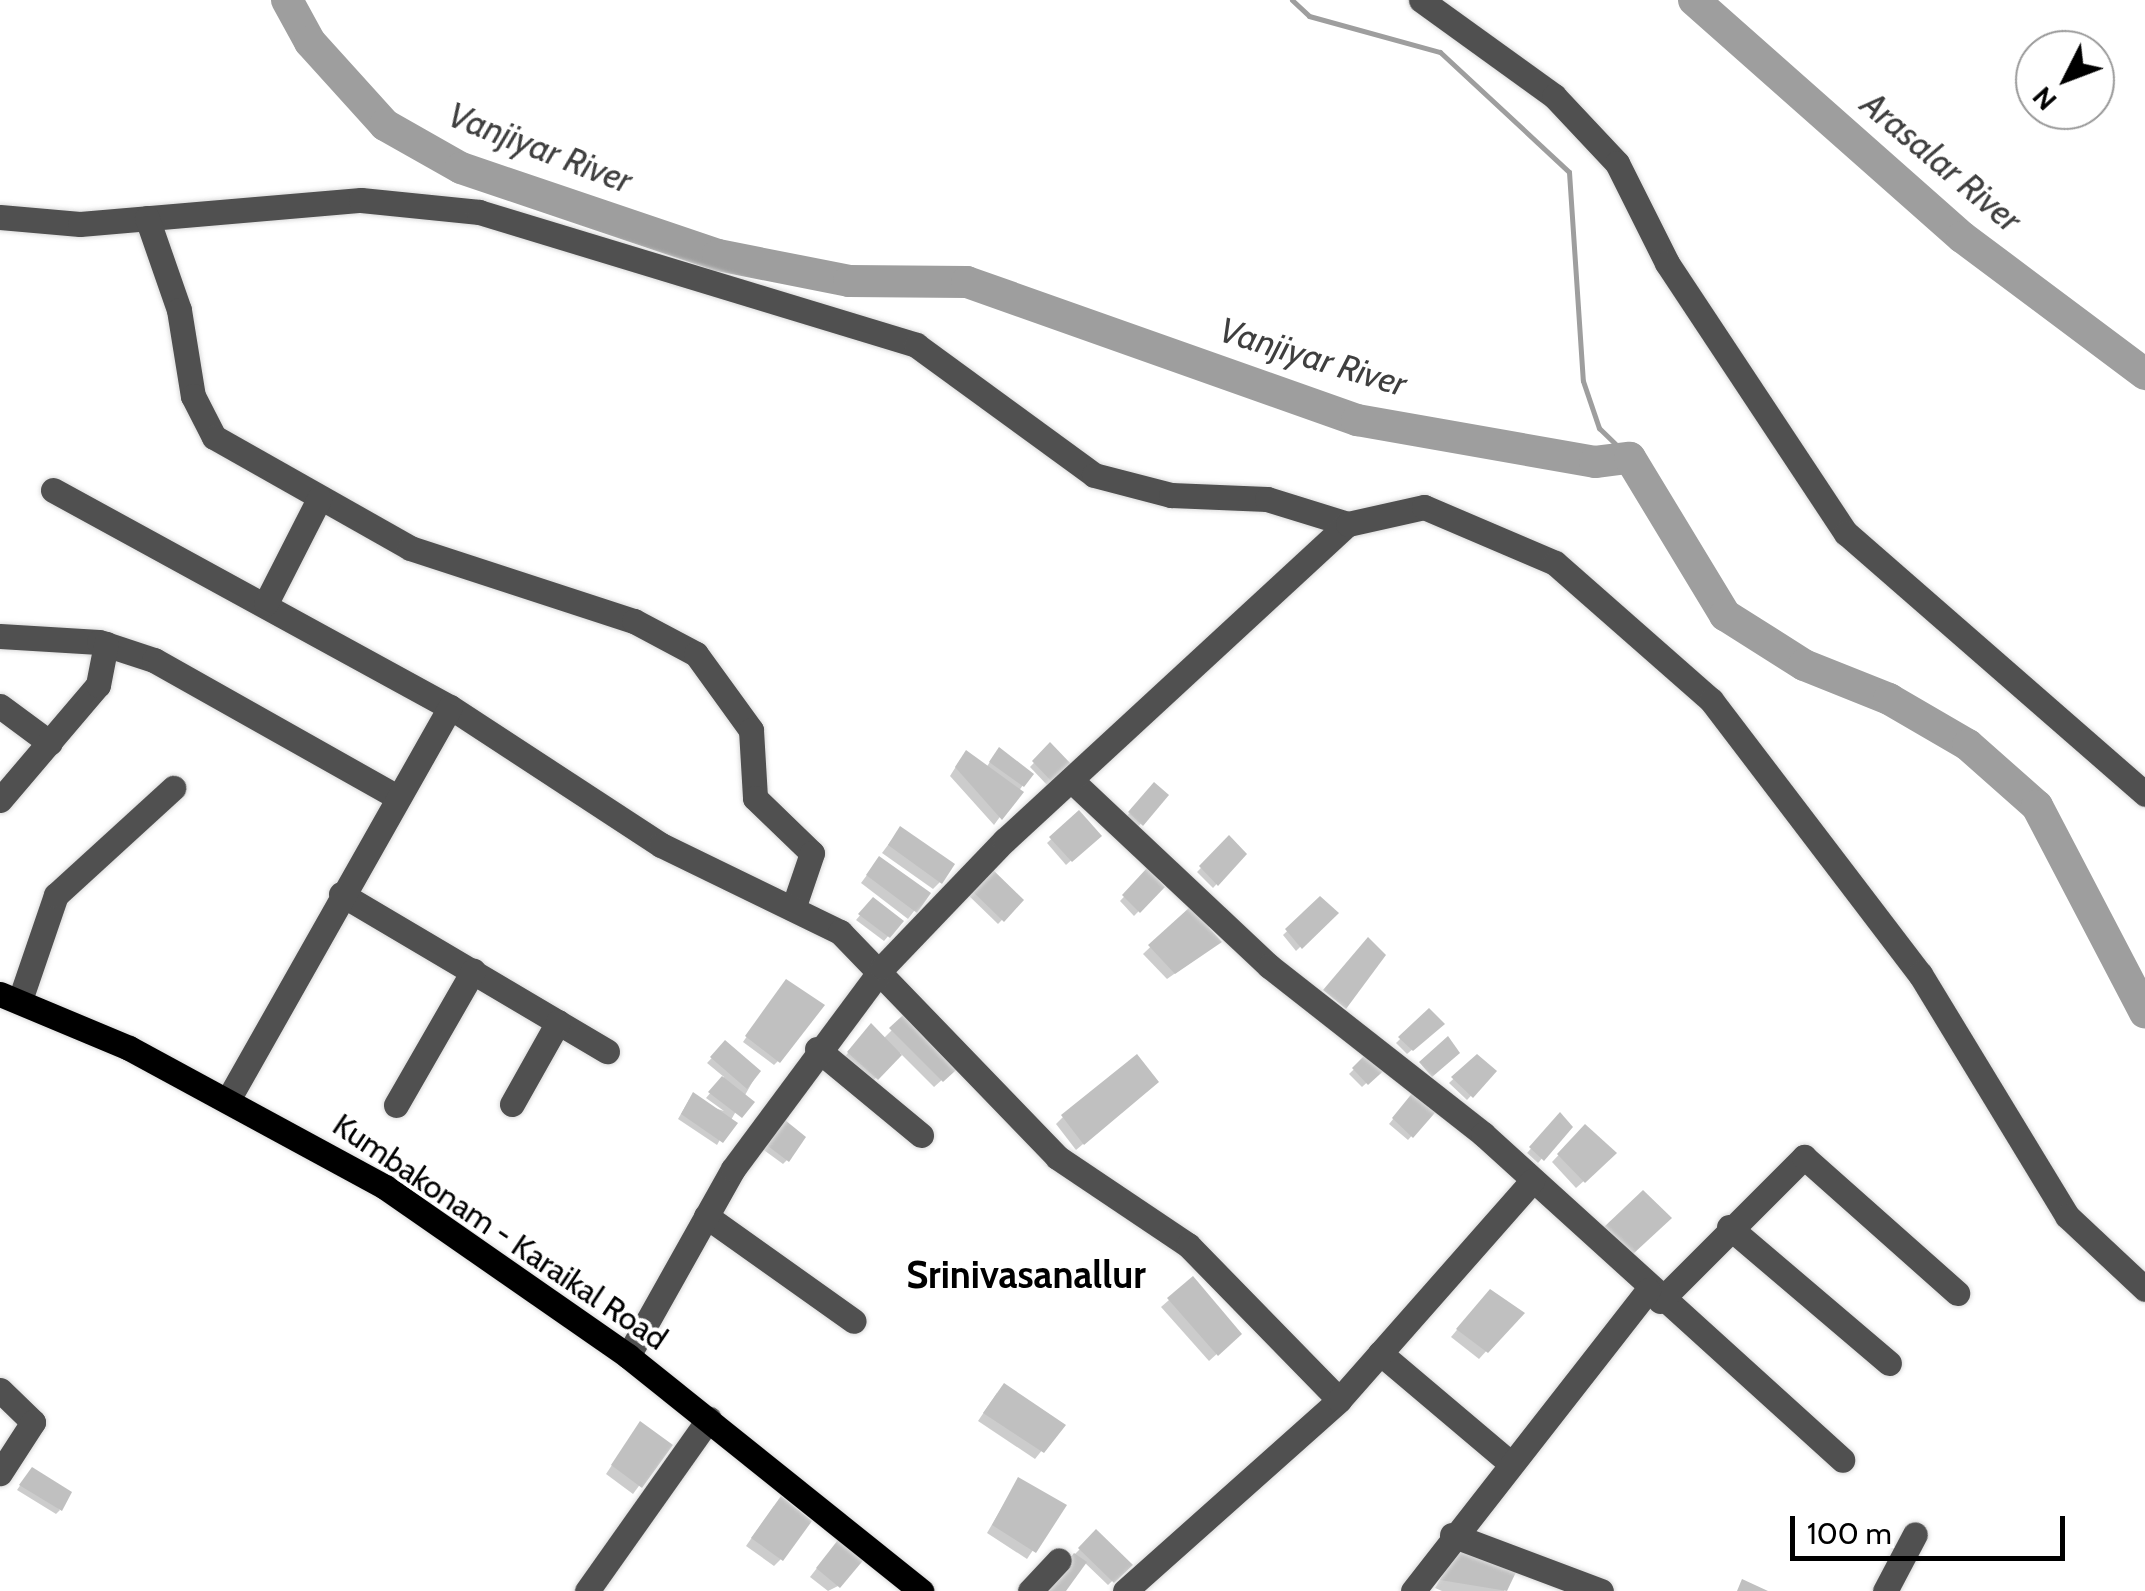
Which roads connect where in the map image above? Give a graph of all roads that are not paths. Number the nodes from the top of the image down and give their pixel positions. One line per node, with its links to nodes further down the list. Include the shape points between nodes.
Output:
1 (1421, 0): 15 (street, via 1554,96 1617,163 1688,297 1846,533)
2 (0, 216): 3 (street)
3 (147, 218): 5 (street, via 202,420 230,451); 6 (street, via 361,200 480,212 916,345 1094,475 1170,495 1266,499)
4 (53, 490): 7 (street)
5 (320, 500): 7 (street); 19 (street, via 410,548 634,621 696,654 751,730 755,798 812,854)
6 (1348, 524): 13 (street); 33 (street, via 1424,507 1462,517 1555,562 1628,619 1712,700 1809,822 1920,974 2067,1216)
7 (266, 603): 11 (street)
8 (0, 636): 9 (street)
9 (106, 644): 12 (street, via 98,685); 16 (street, via 154,660)
10 (0, 706): 12 (street)
11 (450, 707): 16 (street); 19 (street, via 660,845)
12 (50, 743): 17 (street)
13 (1071, 780): 20 (street); 30 (street, via 1269,966)
14 (173, 788): 22 (street, via 56,895)
15 (2145, 794)
16 (397, 797): 18 (street)
17 (0, 800)
18 (341, 894): 21 (street); 26 (street)
19 (794, 906): 20 (street)
20 (883, 967): 24 (street); 41 (street, via 1057,1157 1188,1245)
21 (473, 971): 23 (street); 28 (street)
22 (10, 997): 26 (main road, Kumbakonam - Karaikal Road)
23 (558, 1022): 25 (street); 27 (street)
24 (817, 1049): 29 (street); 31 (street)
25 (607, 1051)
26 (229, 1098): 38 (main road, Kumbakonam - Karaikal Road, via 385,1186)
27 (512, 1104)
28 (396, 1105)
29 (921, 1136)
30 (1532, 1181): 35 (street); 37 (street)
31 (706, 1216): 36 (street); 38 (street)
32 (1728, 1227): 34 (street, via 1804,1156); 35 (street); 39 (street)
33 (2145, 1289)
34 (1957, 1293)
35 (1654, 1295): 43 (street); 44 (street)
36 (854, 1321)
37 (1380, 1353): 41 (street); 44 (street)
38 (628, 1356): 42 (main road, Kumbakonam - Karaikal Road)
39 (1889, 1363)
40 (0, 1390): 45 (street, via 33,1422)
41 (1339, 1400): 52 (street)
42 (709, 1419): 49 (street); 50 (main road, Kumbakonam - Karaikal Road)
43 (1842, 1460)
44 (1510, 1463): 47 (street)
45 (0, 1474)
46 (1915, 1534): 55 (street)
47 (1452, 1535): 53 (street); 54 (street)
48 (1059, 1560): 51 (street)
49 (586, 1591)
50 (921, 1591)
51 (1030, 1591)
52 (1125, 1591)
53 (1413, 1591)
54 (1602, 1591)
55 (1885, 1591)

